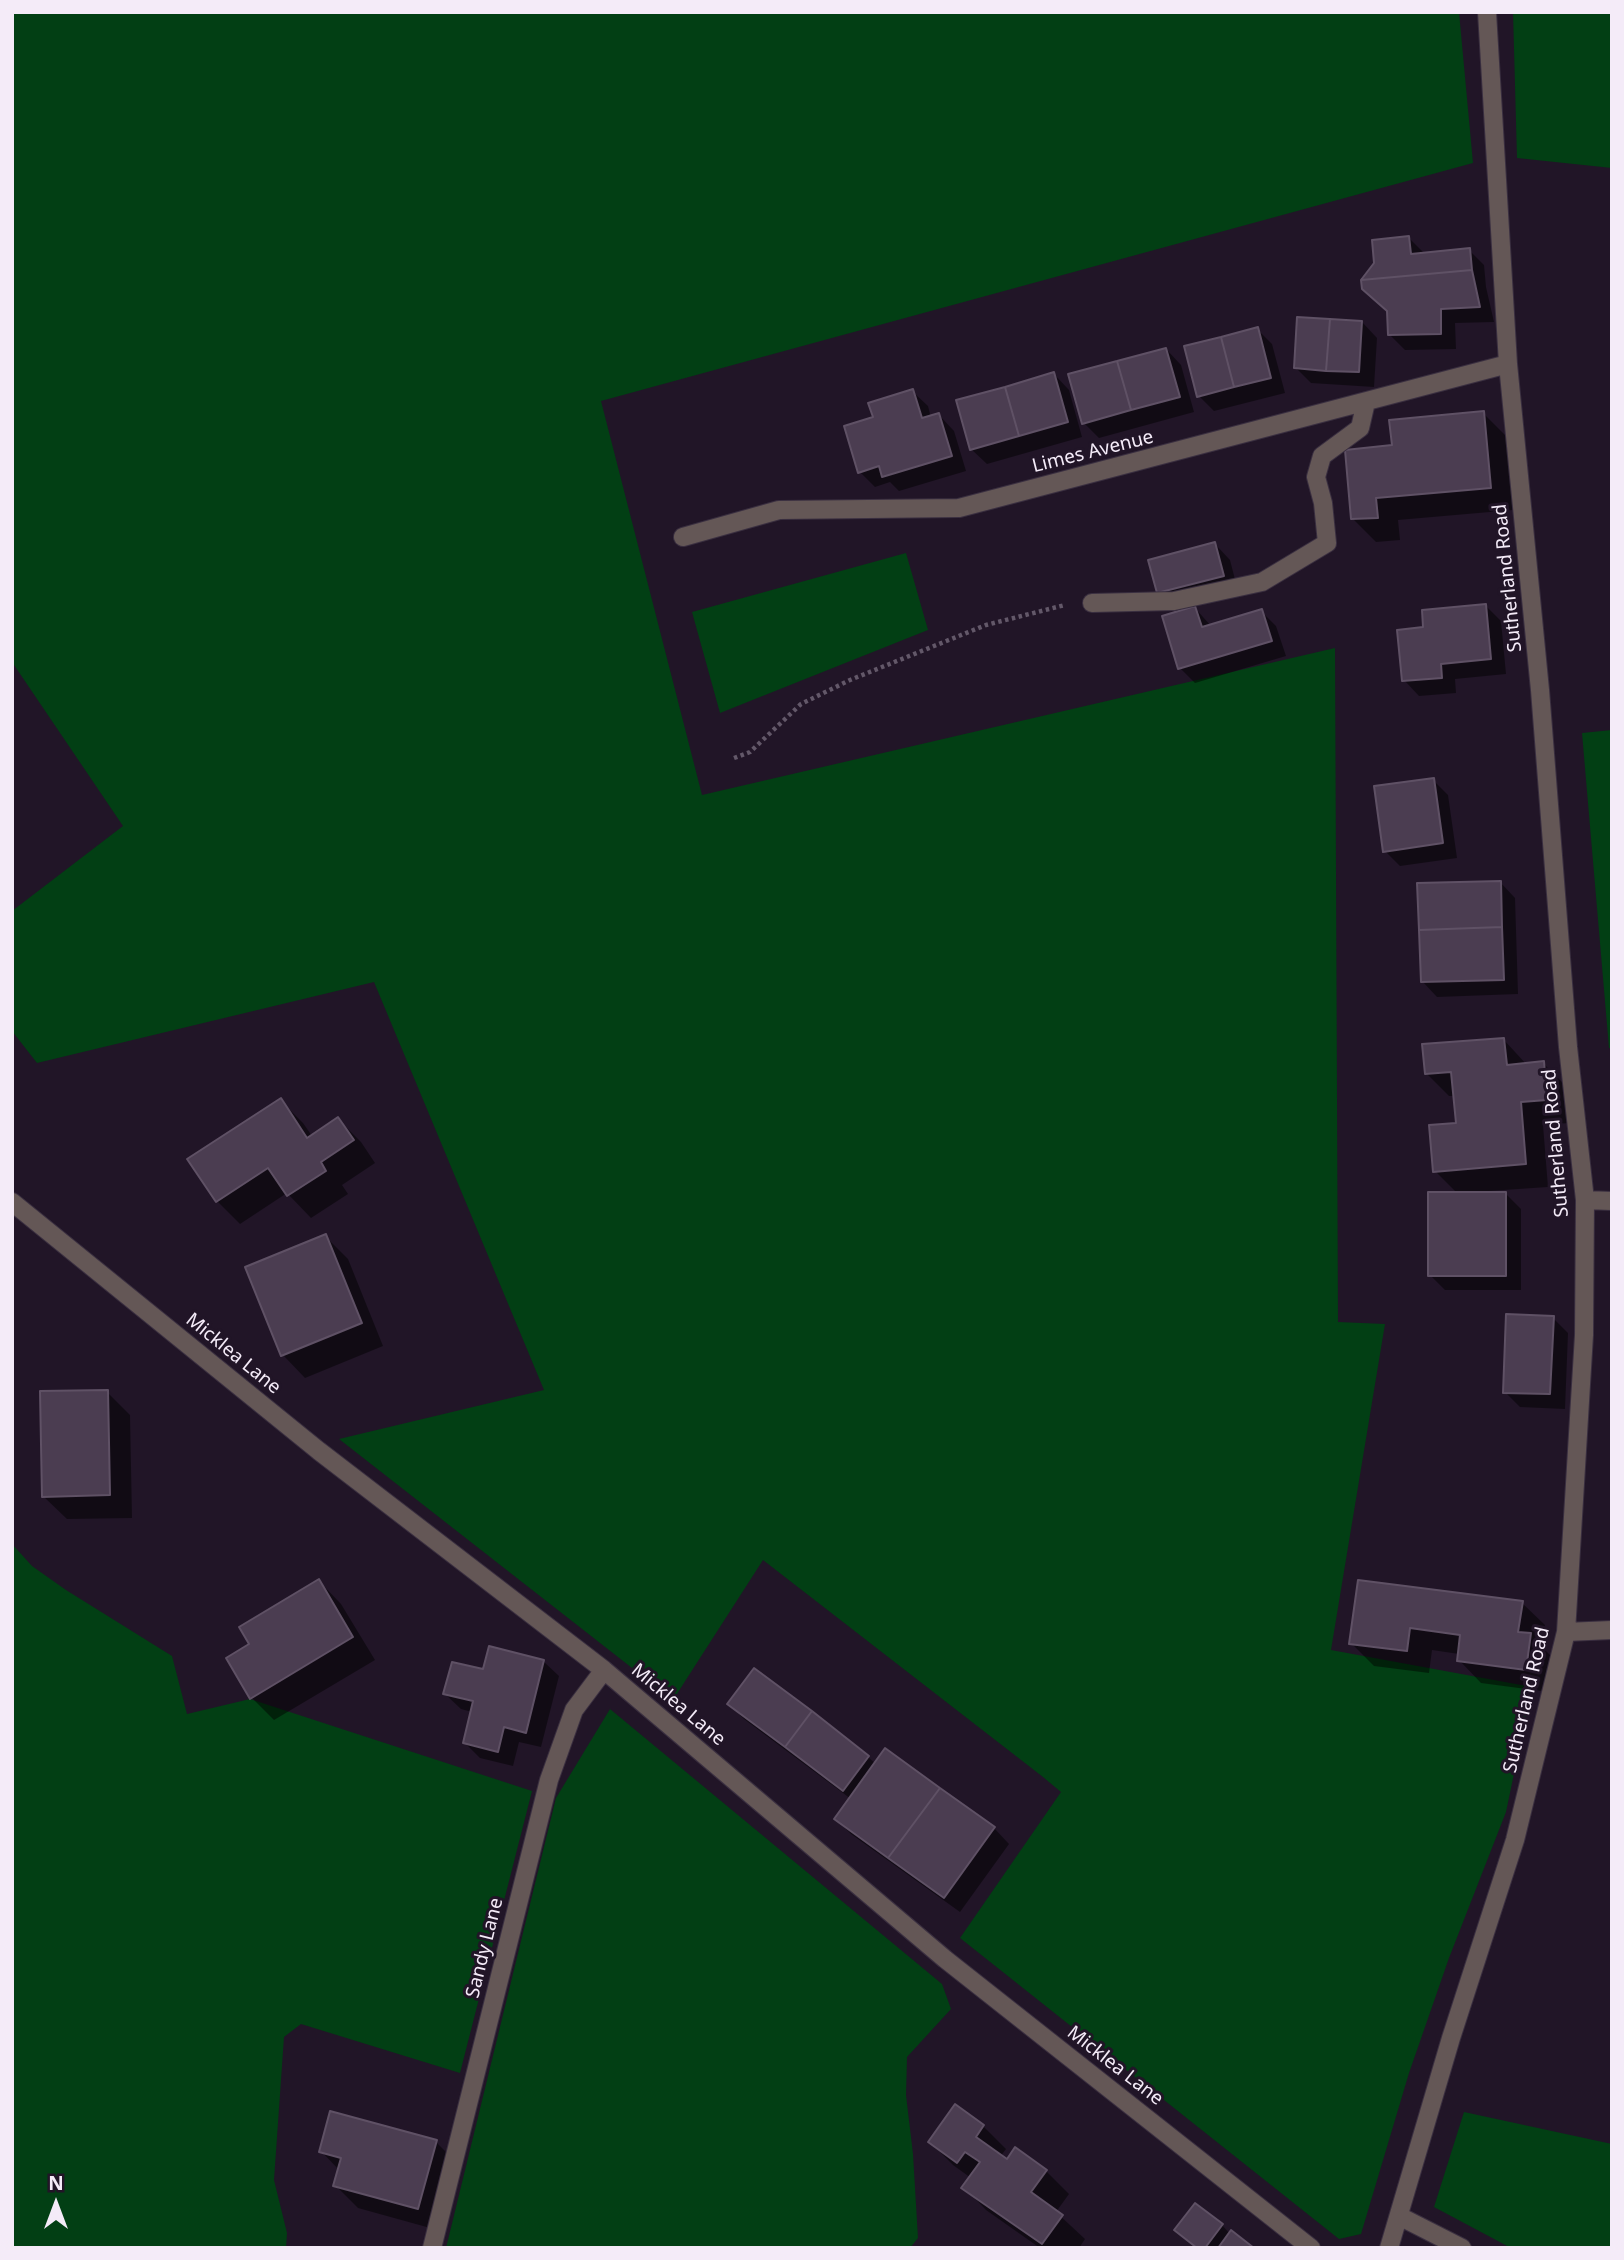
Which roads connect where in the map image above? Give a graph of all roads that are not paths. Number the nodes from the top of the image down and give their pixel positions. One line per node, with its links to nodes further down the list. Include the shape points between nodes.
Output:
1 (1487, 12): 2 (street, Sutherland Road)
2 (1508, 364): 3 (street, Limes Avenue); 6 (street, Sutherland Road)
3 (1366, 402): 4 (street, Limes Avenue, via 959,508 779,510); 5 (street, via 1360,428 1322,456 1316,477 1327,543 1262,582 1174,601)
4 (683, 537)
5 (1092, 603)
6 (1585, 1199): 8 (street); 10 (street, Sutherland Road, via 1584,1335)
7 (12, 1202): 11 (street, Micklea Lane, via 319,1451)
8 (1612, 1202)
9 (1612, 1630): 10 (street)
10 (1566, 1632): 12 (street, Sutherland Road, via 1515,1840)
11 (604, 1670): 13 (street, Sandy Lane, via 574,1710 549,1780); 14 (street, Micklea Lane, via 945,1959)
12 (1399, 2216): 15 (street, Sutherland Road); 16 (street)
13 (432, 2248)
14 (1311, 2248)
15 (1389, 2248)
16 (1462, 2248)

